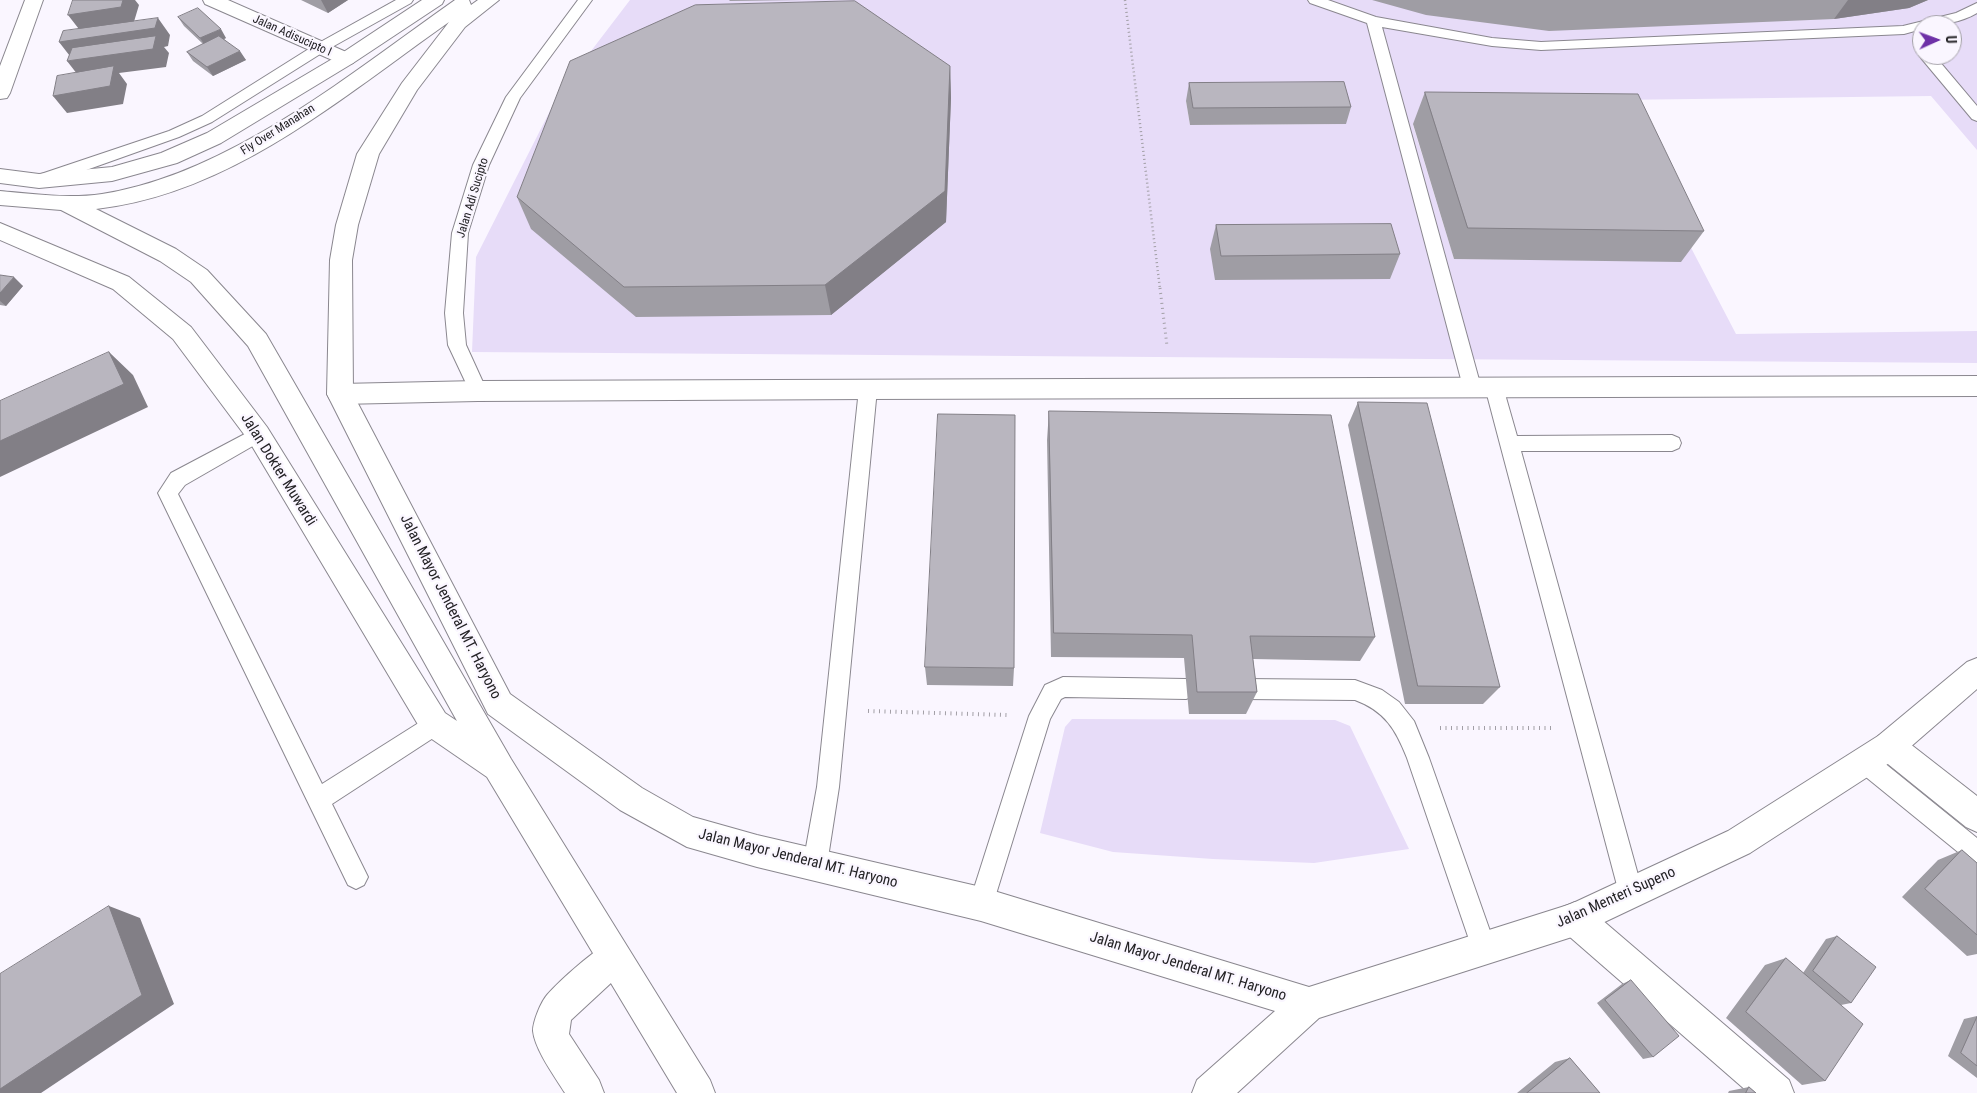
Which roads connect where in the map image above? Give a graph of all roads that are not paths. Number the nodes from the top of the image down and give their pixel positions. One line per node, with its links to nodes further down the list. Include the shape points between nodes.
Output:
1 (34, 0): 18 (main road)
2 (212, 0): 15 (main road, Jalan Adisucipto I)
3 (406, 0): 15 (lane)
4 (435, 0): 16 (main road)
5 (467, 0): 23 (main road, Fly Over Manahan, via 327,99 234,157 146,193 101,202)
6 (490, 0): 29 (main road, Jalan Mayor Jenderal MT. Haryono, via 458,24 410,88 368,154 347,225 341,260)
7 (585, 0): 28 (lane, Jalan Adi Sucipto, via 513,97 481,165 460,233 454,313 457,345)
8 (1315, 0): 11 (lane)
9 (1977, 7): 10 (lane)
10 (1962, 15)
11 (1373, 21): 13 (lane, via 1492,42 1541,46); 26 (lane)
12 (1912, 28): 13 (lane)
13 (1904, 30): 14 (lane)
14 (1912, 39)
15 (320, 48): 16 (main road, Jalan Adisucipto I); 21 (lane, via 207,119 174,134)
16 (346, 59): 21 (main road, via 214,138 170,158 112,174)
17 (1934, 65): 19 (lane)
18 (0, 93)
19 (1977, 116)
20 (0, 176): 21 (main road)
21 (39, 181)
22 (0, 198): 23 (main road, Fly Over Manahan)
23 (63, 202): 38 (main road, Fly Over Manahan, via 168,255 198,276 257,340)
24 (0, 231): 30 (main road, Jalan Dokter Muwardi, via 121,283 144,300 182,332)
25 (1977, 386): 26 (main road)
26 (1483, 387): 27 (main road); 32 (lane)
27 (868, 389): 28 (main road); 42 (lane, via 828,787)
28 (478, 390): 29 (main road)
29 (340, 394): 42 (main road, Jalan Mayor Jenderal MT. Haryono, via 498,704 631,799 687,831)
30 (258, 434): 36 (main road, Jalan Dokter Muwardi); 39 (lane, via 178,479 168,493)
31 (1672, 443): 32 (lane)
32 (1509, 444): 44 (lane)
33 (1975, 677): 37 (main road, Jalan Menteri Supeno)
34 (1186, 689): 45 (lane, via 1063,688 1053,692 1040,716)
35 (1244, 689): 47 (lane, via 1355,690 1374,697 1391,709 1406,728)
36 (436, 724): 38 (main road, Jalan Dokter Muwardi); 39 (lane)
37 (1877, 754): 40 (main road); 41 (lane); 44 (main road, Jalan Menteri Supeno, via 1739,842)
38 (500, 769): 48 (main road)
39 (318, 800): 43 (lane)
40 (1977, 816)
41 (1977, 853)
42 (815, 864): 45 (main road, Jalan Mayor Jenderal MT. Haryono)
43 (356, 877)
44 (1631, 893): 46 (main road, Jalan Menteri Supeno)
45 (981, 904): 49 (main road, Jalan Mayor Jenderal MT. Haryono)
46 (1575, 919): 47 (main road, Jalan Menteri Supeno); 53 (main road)
47 (1484, 948): 49 (main road, Jalan Menteri Supeno)
48 (613, 958): 50 (main road, via 558,1008 553,1019 551,1031 555,1041); 51 (main road)
49 (1310, 1004): 52 (main road, Jalan Menteri Supeno)
50 (586, 1093)
51 (697, 1093)
52 (1210, 1093)
53 (1776, 1093)

